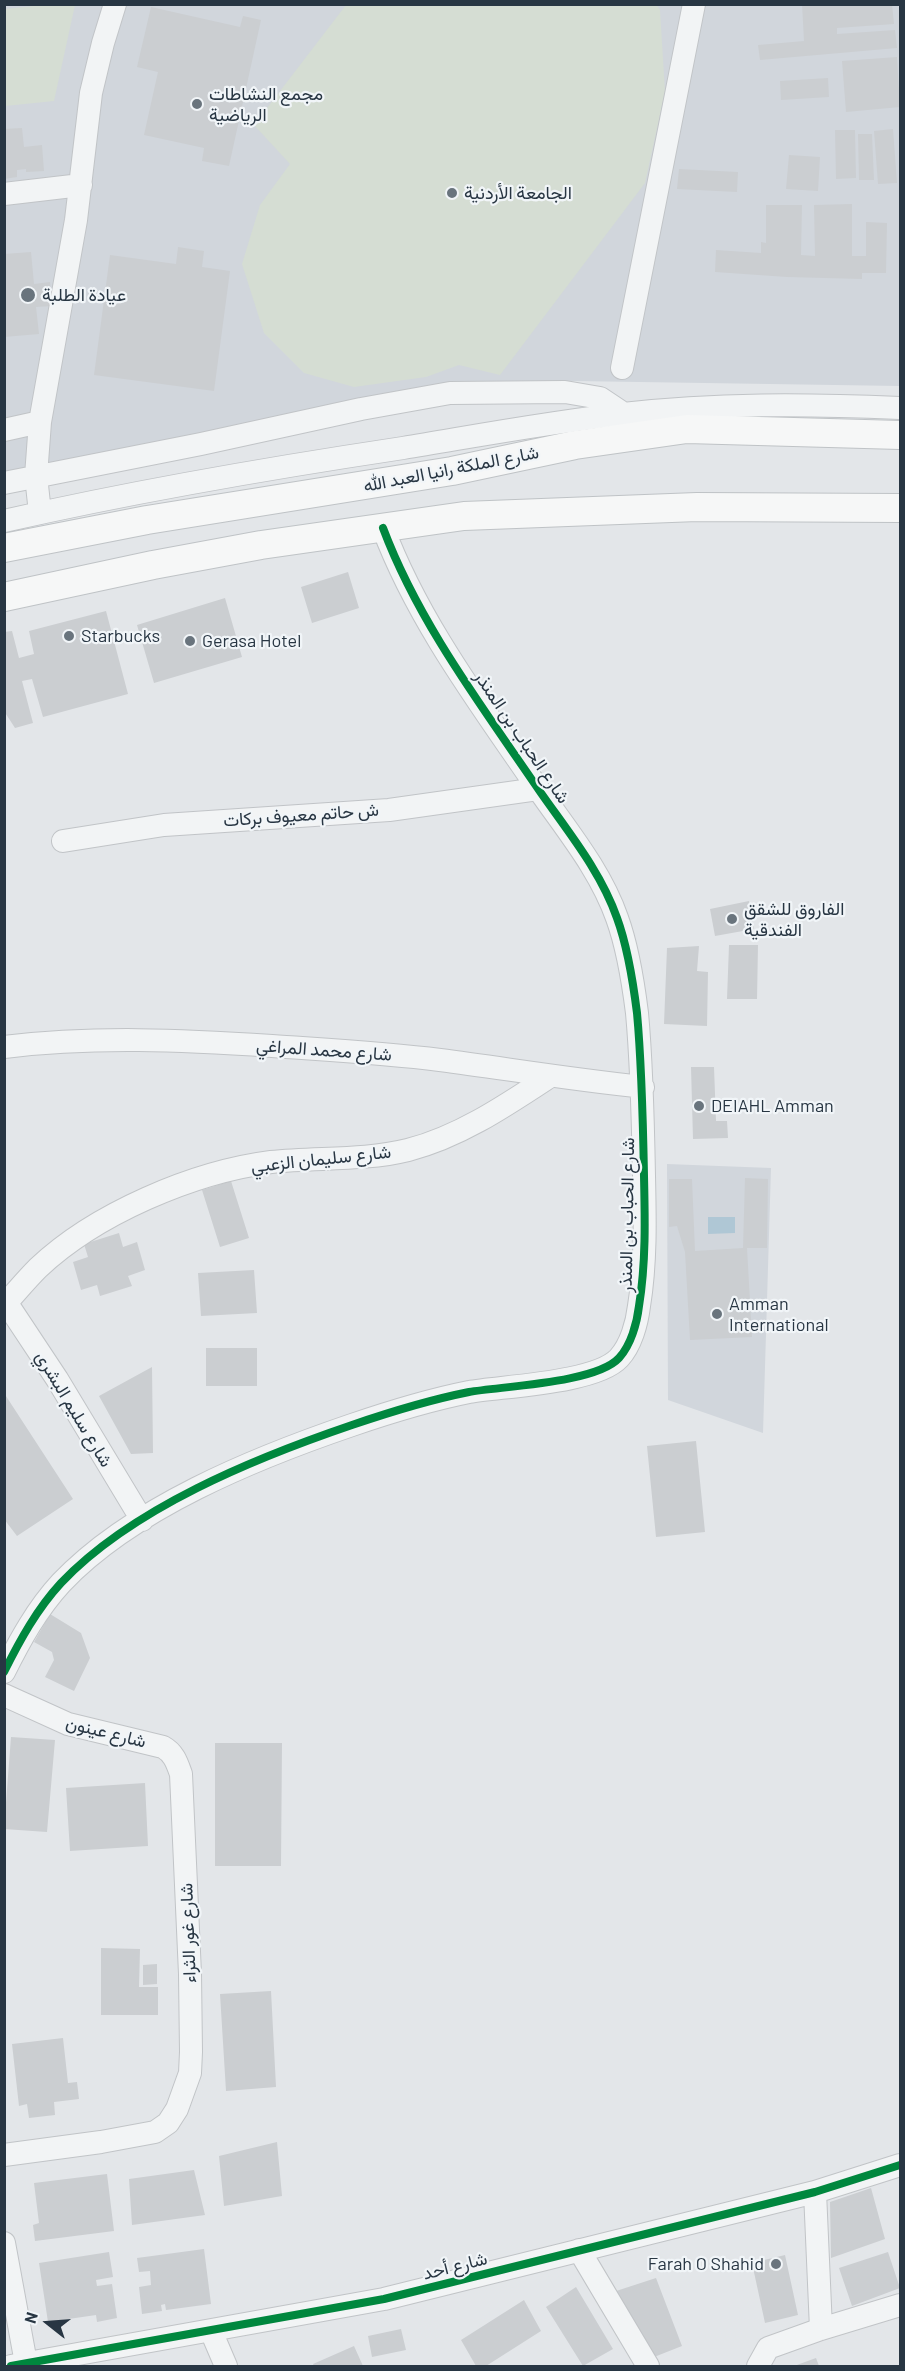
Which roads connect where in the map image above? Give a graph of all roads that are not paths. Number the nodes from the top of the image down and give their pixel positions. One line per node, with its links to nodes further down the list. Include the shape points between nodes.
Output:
1 (115, 4): 3 (street, via 91,93)
2 (694, 4): 5 (street)
3 (81, 185): 4 (street); 8 (street)
4 (4, 194)
5 (622, 368)
6 (900, 408): 7 (street, via 752,406)
7 (624, 414): 11 (street, via 600,398 565,392 450,393); 14 (street, via 299,464)
8 (40, 422): 9 (street); 11 (street)
9 (4, 430)
10 (900, 435): 17 (main road, شارع الملكة رانيا العبد الله, via 687,429 178,514)
11 (36, 476): 12 (street); 14 (street)
12 (4, 483)
13 (900, 508): 16 (main road, via 697,507 464,516)
14 (40, 513): 15 (street)
15 (4, 521)
16 (383, 528): 18 (main road, via 261,545); 19 (street, شارع الحباب بن المنذر, via 407,584 453,663)
17 (4, 548)
18 (4, 597)
19 (538, 789): 20 (street, ش حاتم معيوف بركات, via 389,810 164,825); 23 (street, شارع الحباب بن المنذر, via 606,890 618,920 636,1010)
20 (63, 841)
21 (4, 1047): 22 (street, شارع محمد المراغي, via 89,1040 247,1044 439,1060)
22 (549, 1077): 23 (street, شارع محمد المراغي); 24 (street, شارع سليمان الزعبي, via 462,1129 407,1150 249,1166 148,1198 75,1238)
23 (643, 1087): 25 (street, شارع الحباب بن المنذر, via 642,1278 631,1338 618,1359 576,1377 466,1393 348,1426 244,1466)
24 (6, 1301): 25 (street, شارع سليم البشري)
25 (142, 1520): 26 (street, شارع الحباب بن المنذر, via 96,1551 59,1585 39,1609)
26 (4, 1672)
27 (4, 1695): 28 (street, شارع عينون, via 68,1724 154,1744)
28 (174, 1756): 29 (street, شارع غور الثراء, via 180,1774 191,2052 190,2073 177,2109 155,2132)
29 (4, 2155)
30 (900, 2165): 31 (street, شارع أحد)
31 (815, 2192): 33 (street, شارع أحد); 35 (street)
32 (4, 2242): 37 (street)
33 (579, 2250): 36 (street, شارع أحد, via 384,2299); 39 (street)
34 (900, 2305): 35 (street)
35 (821, 2329): 40 (street, via 768,2348)
36 (210, 2331): 37 (street, شارع أحد); 38 (street)
37 (18, 2365)
38 (226, 2367)
39 (648, 2367)
40 (758, 2367)

